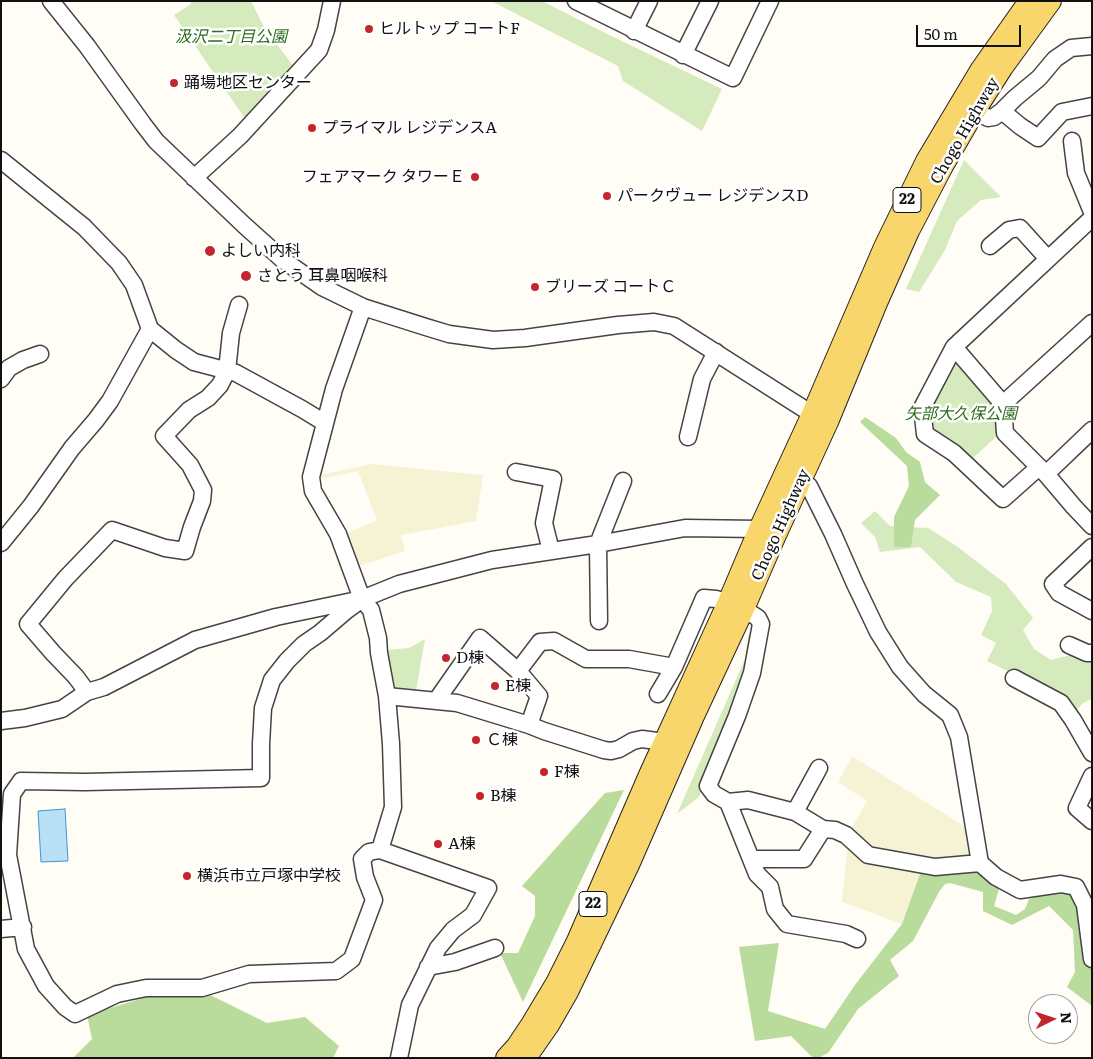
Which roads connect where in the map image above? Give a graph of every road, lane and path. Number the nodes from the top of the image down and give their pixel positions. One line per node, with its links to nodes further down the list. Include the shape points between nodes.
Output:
1 (50, 1): 17 (street, via 156,141)
2 (649, 1): 9 (street)
3 (710, 1): 11 (street)
4 (770, 1): 11 (street, via 733,78)
5 (1029, 1): 32 (main road, Chogo Highway / 22, via 982,68 926,161 884,247)
6 (1051, 1): 13 (main road, Chogo Highway / 22)
7 (330, 2): 17 (street, via 319,50 240,136)
8 (581, 3): 9 (street)
9 (634, 31): 11 (street)
10 (1092, 46): 14 (street, via 1071,48 1055,59)
11 (684, 55)
12 (1092, 106): 14 (street, via 1062,112 1038,138)
13 (975, 111): 14 (street, via 988,118); 32 (main road, Chogo Highway / 22, via 942,166)
14 (1002, 111)
15 (1072, 141): 18 (street, via 1076,173)
16 (1, 160): 25 (street, via 84,227 119,263 134,285)
17 (194, 178): 23 (street, via 283,260 322,287)
18 (1092, 212)
19 (1092, 218): 21 (street)
20 (990, 246): 21 (street, via 1009,230 1020,228)
21 (1048, 259): 26 (street)
22 (239, 305): 29 (street, via 231,333)
23 (363, 307): 27 (street, via 449,334 493,340 654,322 674,326); 33 (street)
24 (1092, 324): 31 (street)
25 (150, 329): 29 (street, via 194,362); 42 (street, via 110,401)
26 (954, 347): 31 (street); 36 (street, via 922,408 925,434 954,453 1003,499)
27 (716, 352): 32 (street); 35 (street, via 702,379)
28 (40, 354): 30 (street, via 10,368)
29 (227, 371): 33 (street); 55 (street, via 220,386 189,410 164,436 190,465 202,490 202,501 186,550 165,548 112,530 28,624)
30 (1, 379)
31 (1003, 404): 36 (street, via 1005,433)
32 (820, 418): 39 (main road, Chogo Highway / 22); 41 (main road, Chogo Highway / 22)
33 (325, 423): 46 (street, via 311,477 313,491 338,534)
34 (1092, 430): 36 (street)
35 (688, 437)
36 (1042, 470): 40 (street)
37 (516, 472): 45 (street, via 553,479 544,523)
38 (623, 481): 43 (street)
39 (800, 481): 41 (main road, Chogo Highway / 22); 71 (street, via 809,486 878,632 900,667 950,716 959,737)
40 (1092, 526)
41 (767, 532): 43 (street, via 685,528); 47 (main road, Chogo Highway / 22)
42 (1, 543)
43 (598, 544): 45 (street); 49 (street)
44 (1092, 547): 48 (street, via 1052,584 1059,594)
45 (551, 551): 46 (street, via 492,560 399,584)
46 (362, 599): 55 (street, via 276,617 195,640 104,687); 57 (street, via 371,610); 72 (street, via 304,644 272,680 263,708 261,778 21,781 12,794 8,855)
47 (736, 606): 52 (street, via 704,598); 61 (main road, Chogo Highway / 22); 65 (street, via 758,618 761,624 752,673 708,786)
48 (1092, 611)
49 (599, 622)
50 (1069, 645): 51 (street)
51 (1092, 653)
52 (674, 667): 53 (street, via 629,659 586,658 554,641 540,642); 56 (street)
53 (518, 671): 58 (street, via 480,638); 60 (street, via 539,696)
54 (1014, 678): 62 (street, via 1061,702)
55 (86, 692): 59 (street, via 62,708)
56 (658, 694)
57 (387, 696): 58 (street); 69 (street, via 392,807)
58 (436, 701): 60 (street, via 457,703)
59 (1, 721)
60 (530, 725): 61 (street, via 611,751 642,739)
61 (672, 745): 79 (main road, Chogo Highway / 22, via 556,983); 80 (main road, Chogo Highway / 22, via 629,865 568,992)
62 (1092, 753)
63 (818, 768): 66 (street)
64 (1092, 776): 67 (street, via 1077,808)
65 (728, 802): 66 (street, via 748,800); 70 (street)
66 (795, 812): 68 (street)
67 (1092, 821)
68 (823, 828): 70 (street, via 804,859); 71 (street, via 846,835 868,855 935,867)
69 (380, 850): 72 (street, via 369,852 362,859 374,900 352,959 336,971 249,974 202,988 146,988 117,994 75,1014 46,986 26,949); 77 (street, via 488,888 473,915 448,936)
70 (751, 859): 74 (street, via 757,874 770,888 775,909 786,924 846,934)
71 (980, 863): 76 (street, via 996,877 1020,890 1061,884 1076,887 1085,905)
72 (23, 926): 73 (street)
73 (1, 929)
74 (857, 939)
75 (495, 948): 77 (street, via 455,962)
76 (1092, 959)
77 (428, 967): 78 (street, via 410,1005)
78 (399, 1058)
79 (506, 1058)
80 (526, 1058)

